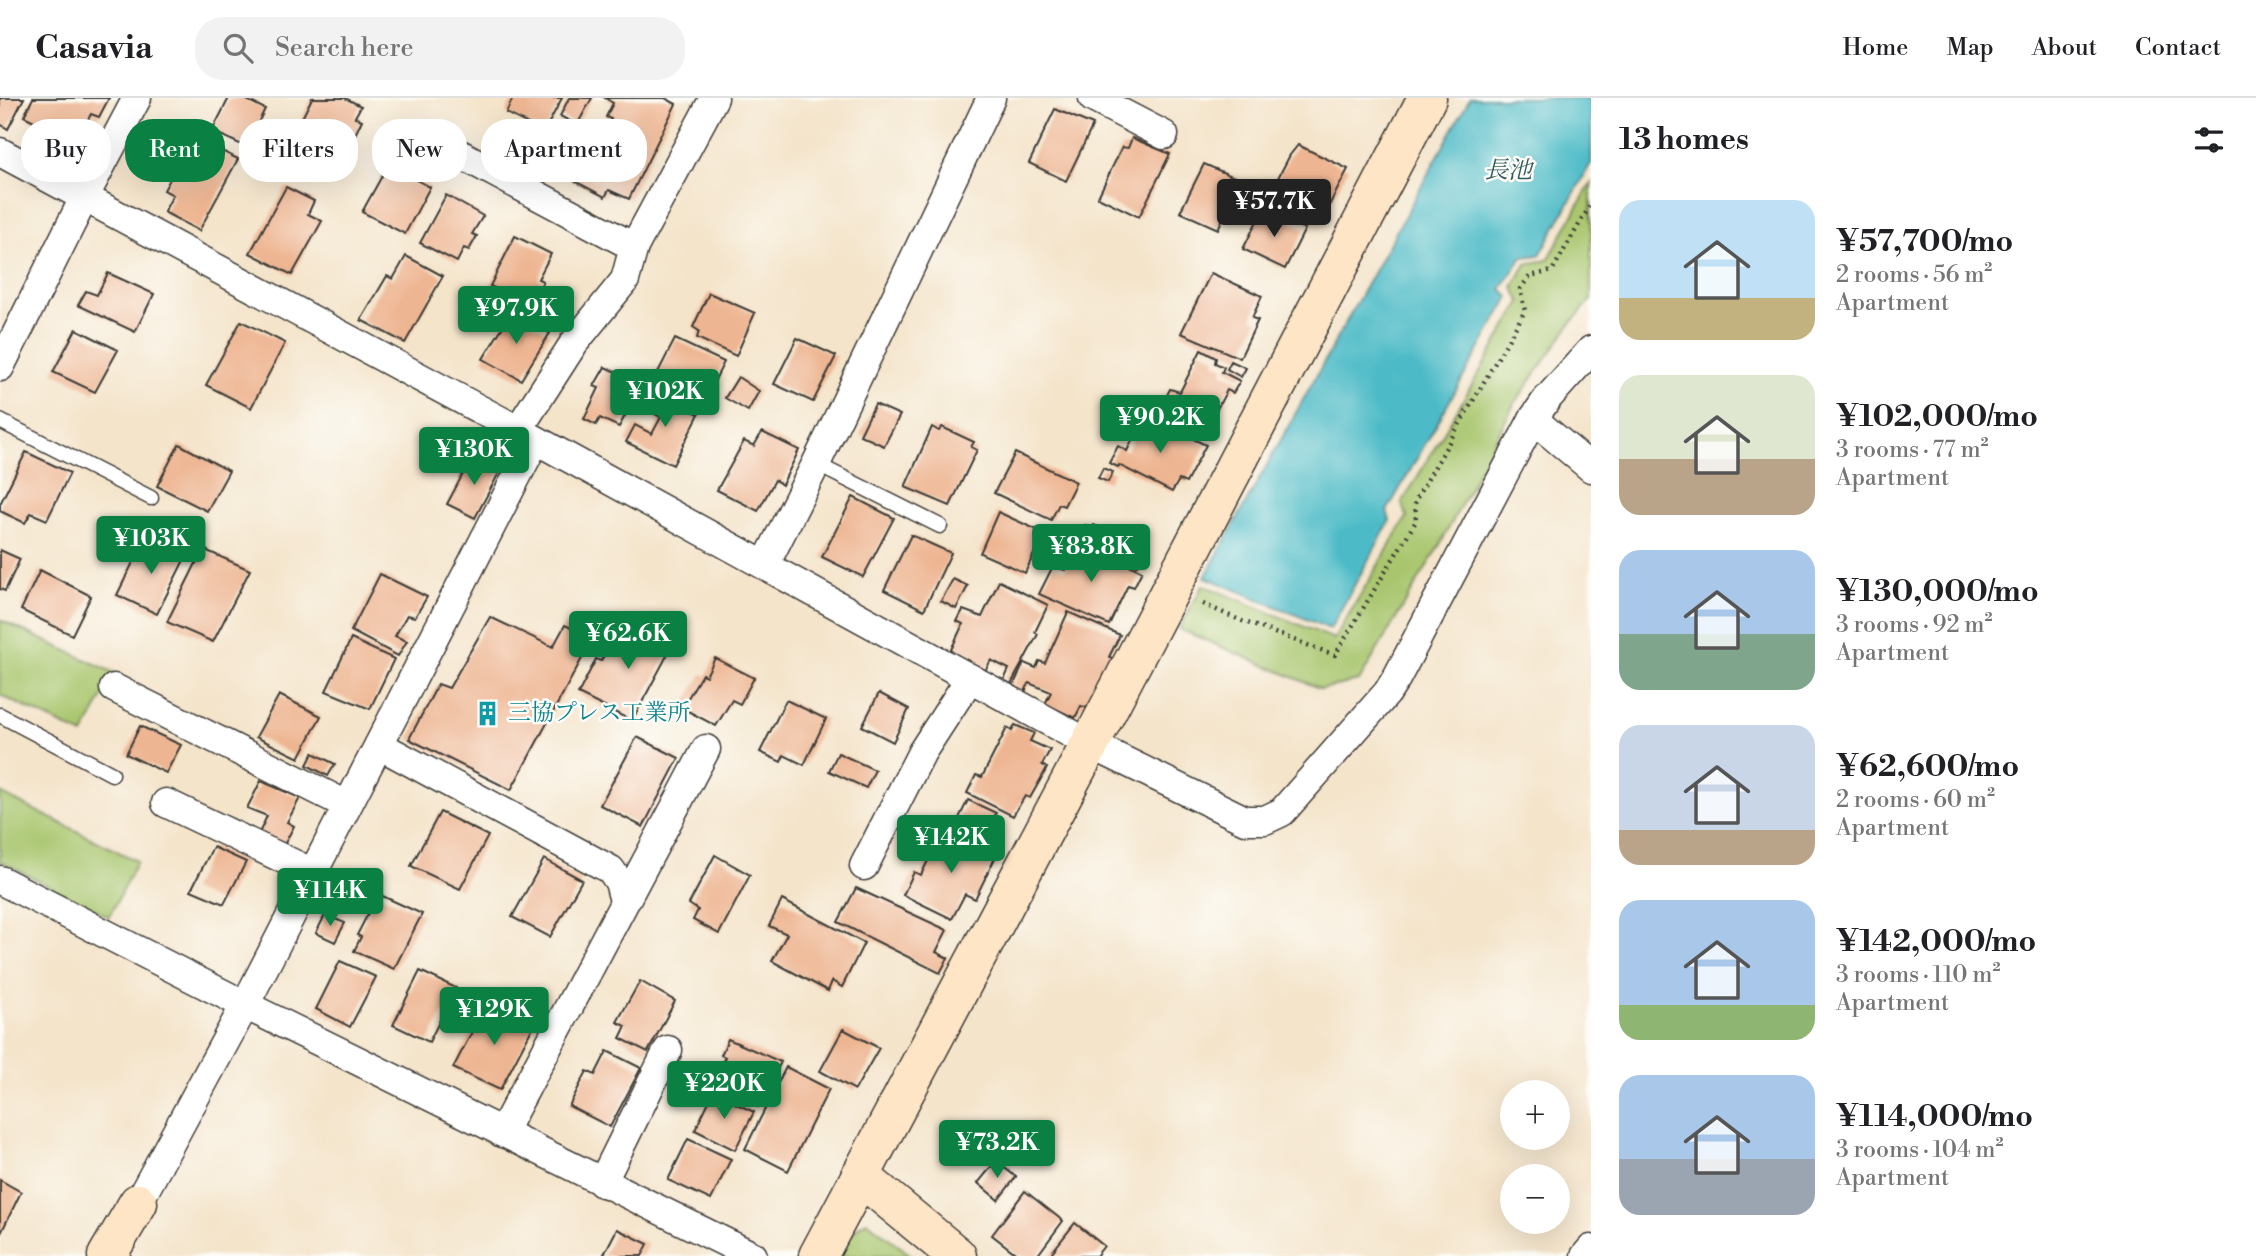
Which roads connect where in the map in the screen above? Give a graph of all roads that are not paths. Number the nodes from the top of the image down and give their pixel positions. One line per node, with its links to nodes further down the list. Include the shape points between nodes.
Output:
1 (137, 98): 9 (street)
2 (714, 98): 10 (street)
3 (991, 98): 16 (street)
4 (1093, 98): 6 (street)
5 (1427, 98): 24 (street)
6 (1164, 135)
7 (0, 152): 9 (street)
8 (467, 158): 10 (street)
9 (84, 198): 12 (street); 15 (street)
10 (634, 247): 15 (street, via 625,280 574,343)
11 (1591, 350): 13 (street)
12 (0, 367)
13 (1533, 419): 17 (street); 24 (street, via 1387,694 1282,812 1265,820 1245,820)
14 (0, 421): 18 (lane)
15 (527, 435): 20 (street); 25 (street)
16 (816, 464): 19 (lane); 20 (street)
17 (1591, 468)
18 (151, 498)
19 (940, 526)
20 (765, 565): 21 (street)
21 (970, 678): 24 (street); 30 (street, via 922,752)
22 (114, 688): 29 (street)
23 (0, 715): 27 (lane)
24 (1090, 744): 37 (street)
25 (379, 745): 29 (street); 33 (street, via 611,870)
26 (706, 749): 33 (street)
27 (112, 774)
28 (166, 803): 31 (street)
29 (347, 804): 31 (street)
30 (864, 866)
31 (313, 873): 34 (street)
32 (0, 880): 34 (street)
33 (624, 901): 36 (street)
34 (245, 1005): 36 (street); 39 (street)
35 (668, 1050): 38 (street)
36 (502, 1133): 38 (street)
37 (860, 1175): 43 (street); 44 (street)
38 (602, 1183): 42 (street)
39 (138, 1203): 41 (street)
40 (1591, 1250): 45 (street)
41 (107, 1256)
42 (752, 1256)
43 (818, 1256)
44 (957, 1256)
45 (1585, 1256)

